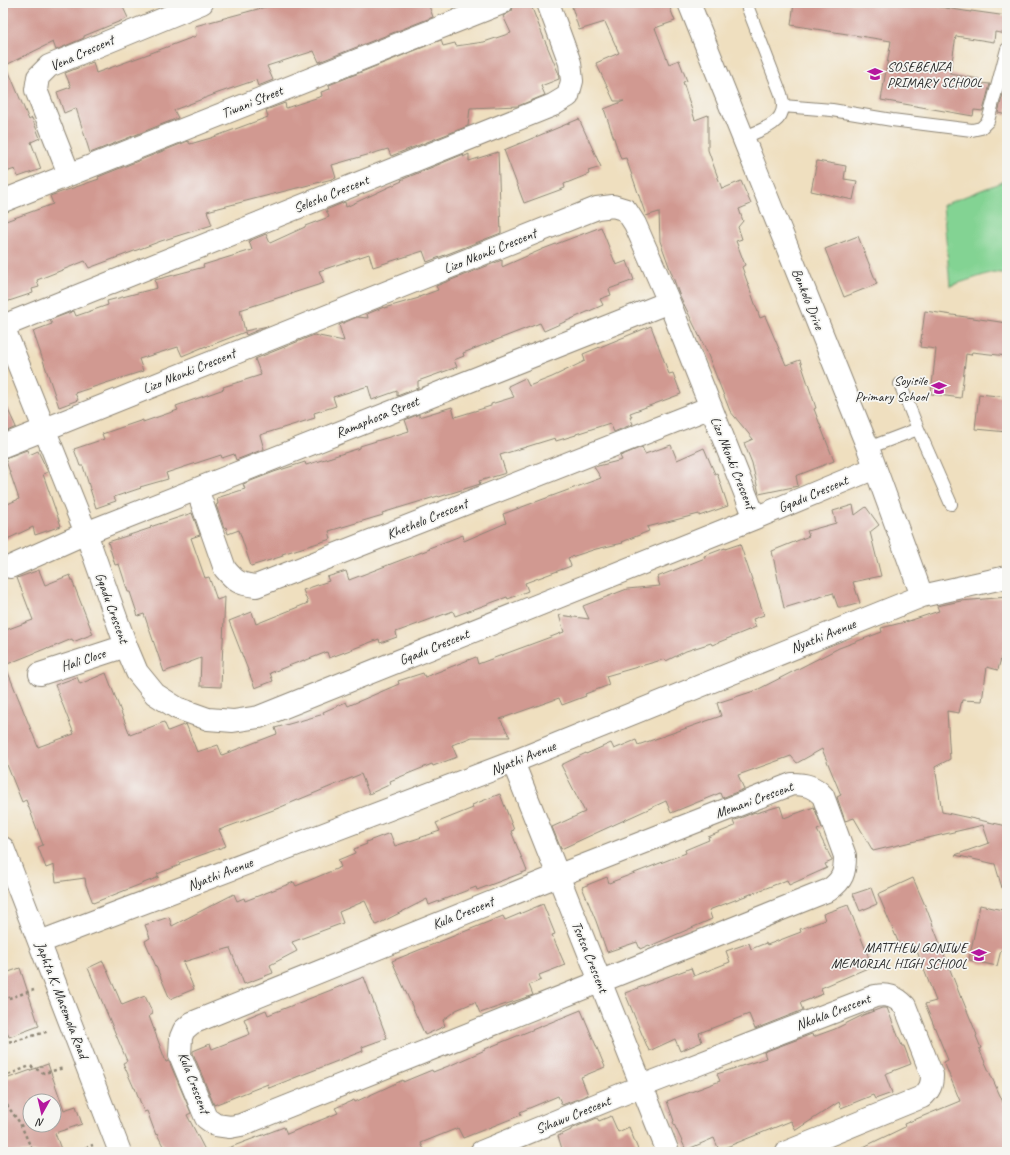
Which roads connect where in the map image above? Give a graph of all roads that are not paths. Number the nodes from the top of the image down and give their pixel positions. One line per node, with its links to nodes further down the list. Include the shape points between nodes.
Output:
1 (202, 3): 9 (street, Vena Crescent, via 49,66 38,77 36,90)
2 (502, 3): 9 (street, Tiwani Street)
3 (548, 3): 12 (street, Selesho Crescent, via 570,64 572,81 568,96 553,105)
4 (689, 3): 8 (street, Bonkolo Drive)
5 (746, 3): 7 (lane, via 781,94)
6 (1007, 49): 7 (lane, via 988,121 981,128 972,130 832,110)
7 (783, 106): 8 (lane, via 776,121)
8 (743, 138): 18 (street, Bonkolo Drive)
9 (69, 174): 10 (street, Tiwani Street)
10 (3, 201)
11 (669, 302): 14 (street, Lizo Nkonki Crescent); 15 (street, Lizo Nkonki Crescent, via 626,210 613,206 597,208); 20 (street, Ramaphosa Street)
12 (3, 326): 15 (street, Gqadu Crescent)
13 (900, 384): 16 (lane)
14 (711, 406): 20 (street, Khethelo Crescent, via 256,586 242,584 233,579 225,569); 22 (street, Lizo Nkonki Crescent)
15 (45, 429): 17 (street); 23 (street, Gqadu Crescent)
16 (918, 429): 18 (lane); 21 (lane)
17 (3, 446)
18 (868, 448): 19 (street, Bonkolo Drive)
19 (876, 468): 22 (street, Gqadu Crescent); 26 (street, Bonkolo Drive)
20 (197, 489): 23 (street, Ramaphosa Street)
21 (951, 504)
22 (755, 518): 27 (street, Gqadu Crescent, via 259,717 233,721 208,719 177,708 155,694 137,672)
23 (86, 533): 24 (street); 27 (street, Gqadu Crescent)
24 (10, 567)
25 (1007, 577): 26 (street, Nyathi Avenue)
26 (922, 596): 29 (street, Nyathi Avenue)
27 (126, 646): 28 (street, Hali Close)
28 (40, 674)
29 (513, 762): 31 (street, Tsotsa Crescent); 32 (street, Nyathi Avenue)
30 (3, 848): 32 (street, Japhta K. Masemola Road)
31 (557, 876): 33 (street, Tsotsa Crescent); 33 (street, Memani Crescent, via 792,784 810,786 823,796 845,856 843,876 838,884 829,890); 33 (street, Kula Crescent, via 192,1023 181,1037 180,1056 206,1118 216,1125 230,1127 241,1125)
32 (40, 942): 35 (street, Japhta K. Masemola Road)
33 (599, 981): 34 (street, Tsotsa Crescent)
34 (642, 1086): 36 (street, Sihawu Crescent); 37 (street, Tsotsa Crescent); 38 (street, Nkohla Crescent, via 875,996 884,994 900,1000 905,1006 932,1075 929,1091 914,1100)
35 (120, 1152)
36 (482, 1152)
37 (668, 1152)
38 (787, 1152)

